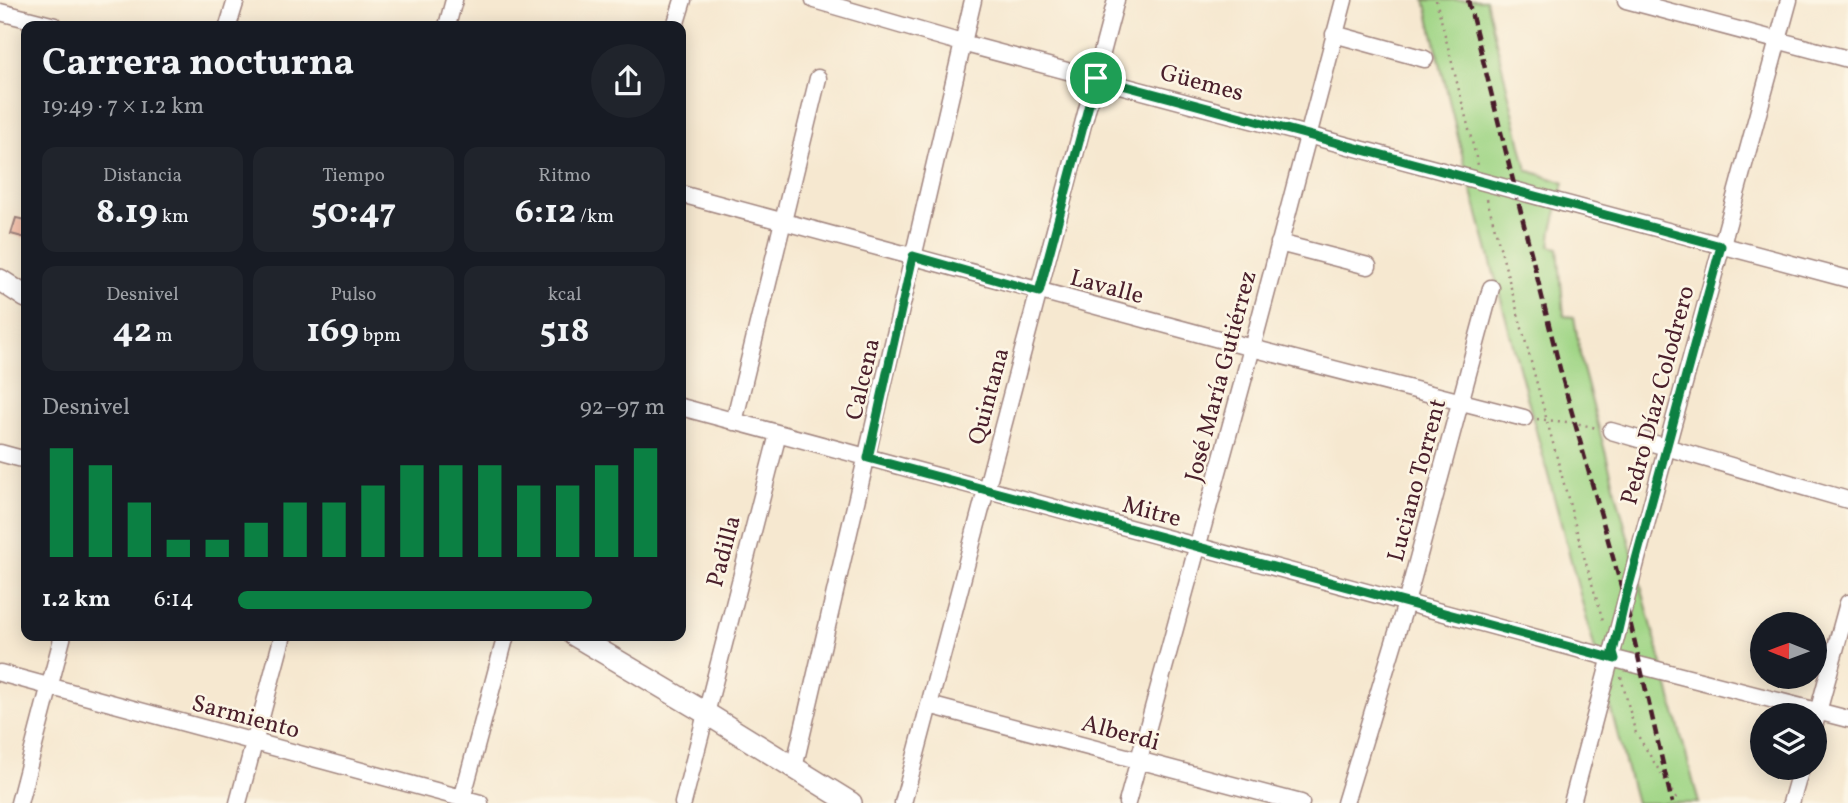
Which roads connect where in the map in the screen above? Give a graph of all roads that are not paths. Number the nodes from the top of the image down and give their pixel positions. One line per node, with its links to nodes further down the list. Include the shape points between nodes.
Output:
1 (236, 0): 12 (street)
2 (454, 0): 13 (street)
3 (683, 0): 14 (street)
4 (814, 0): 17 (street, Güemes)
5 (973, 0): 17 (street, Calcena)
6 (1116, 0): 21 (street, Quintana)
7 (1344, 0): 15 (street, José María Gutiérrez)
8 (1626, 0): 16 (street)
9 (1789, 0): 16 (street, Pedro Díaz Colodrero)
10 (0, 12): 11 (street)
11 (35, 21)
12 (230, 21)
13 (448, 21)
14 (677, 21)
15 (1334, 34): 18 (street); 22 (street, José María Gutiérrez)
16 (1779, 40): 19 (street); 26 (street, Pedro Díaz Colodrero)
17 (962, 43): 21 (street, Güemes); 27 (street, Calcena)
18 (1425, 59)
19 (1848, 59)
20 (818, 78): 24 (street)
21 (1096, 78): 22 (street, Güemes); 32 (street, Quintana)
22 (1307, 134): 25 (street, José María Gutiérrez); 26 (street, Güemes)
23 (686, 195): 24 (street, Lavalle)
24 (784, 223): 27 (street, Lavalle); 38 (street)
25 (1279, 243): 28 (street); 34 (street, José María Gutiérrez)
26 (1721, 246): 29 (street, Güemes); 41 (street, Pedro Díaz Colodrero)
27 (913, 256): 32 (street, Lavalle); 43 (street, Calcena)
28 (1368, 266)
29 (1848, 279)
30 (0, 280): 33 (main road)
31 (1491, 288): 35 (street, Luciano Torrent)
32 (1039, 292): 34 (street, Lavalle); 45 (street, Quintana)
33 (21, 294)
34 (1252, 348): 35 (street, Lavalle); 47 (street, José María Gutiérrez)
35 (1460, 402): 37 (street, Lavalle); 48 (street, Luciano Torrent)
36 (686, 408): 38 (street, Mitre)
37 (1524, 418)
38 (734, 422): 40 (street, Mitre)
39 (1611, 431): 41 (street)
40 (778, 434): 43 (street, Mitre); 60 (street, Padilla)
41 (1667, 446): 46 (street); 54 (street, Pedro Díaz Colodrero)
42 (0, 453): 44 (street)
43 (868, 458): 45 (street, Mitre); 65 (street, Calcena)
44 (21, 459)
45 (986, 490): 47 (street, Mitre); 59 (street, Quintana)
46 (1848, 500)
47 (1197, 547): 48 (street, Mitre); 64 (street, José María Gutiérrez)
48 (1406, 603): 54 (street, Mitre); 76 (street, Luciano Torrent)
49 (1848, 603): 58 (street)
50 (61, 641): 56 (street)
51 (281, 641): 63 (street)
52 (504, 641): 67 (street)
53 (584, 641): 60 (main road)
54 (1613, 656): 57 (street, Mitre); 77 (street, Pedro Díaz Colodrero)
55 (0, 673): 56 (street, Sarmiento)
56 (49, 687): 63 (street, Sarmiento); 68 (street)
57 (1770, 703)
58 (1821, 703)
59 (929, 705): 64 (street, Alberdi); 73 (street, Quintana)
60 (704, 712): 65 (main road); 71 (street, Padilla)
61 (1827, 718): 62 (street, Mitre)
62 (1848, 719)
63 (253, 742): 67 (street, Sarmiento); 69 (street)
64 (1138, 760): 74 (street, José María Gutiérrez); 75 (street, Alberdi)
65 (794, 768): 72 (main road)
66 (1798, 780): 78 (street)
67 (462, 801): 70 (street, Sarmiento)
68 (19, 803)
69 (238, 803)
70 (480, 803)
71 (682, 803)
72 (850, 803)
73 (903, 803)
74 (1127, 803)
75 (1301, 803)
76 (1345, 803)
77 (1572, 803)
78 (1791, 803)

